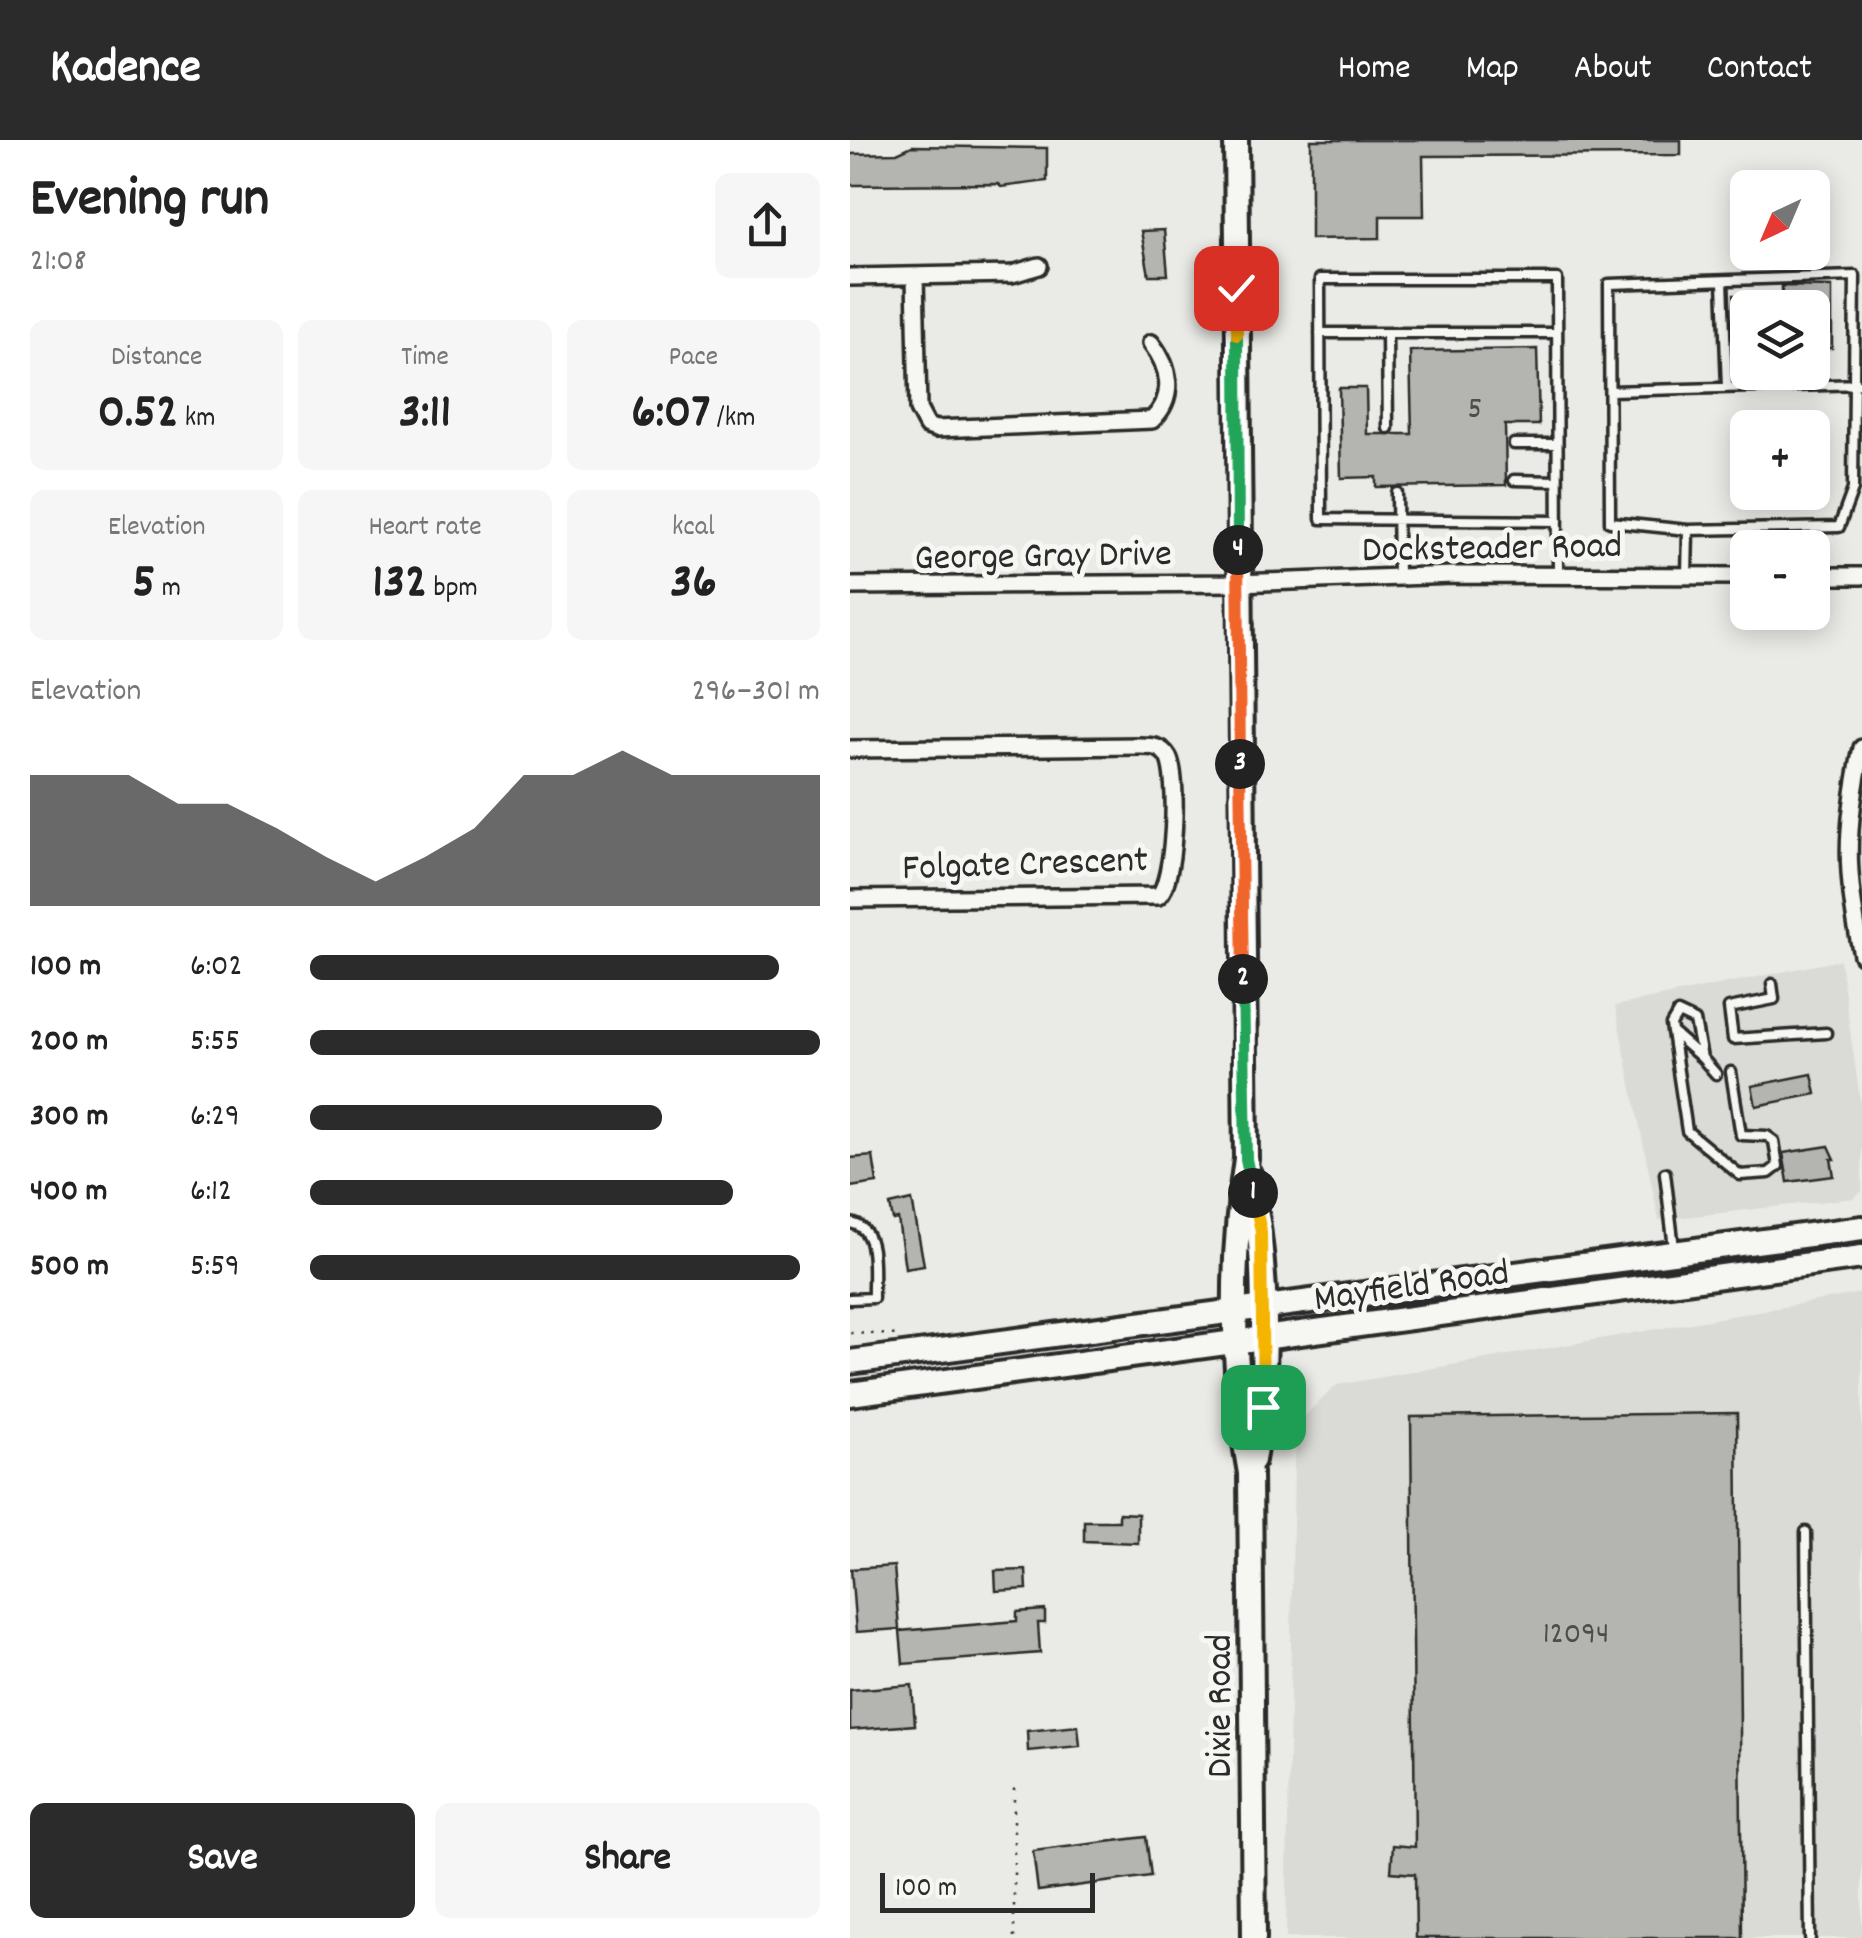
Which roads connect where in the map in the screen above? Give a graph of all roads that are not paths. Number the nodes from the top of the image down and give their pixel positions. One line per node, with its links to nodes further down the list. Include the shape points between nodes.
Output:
1 (1236, 140): 28 (main road, Dixie Road)
2 (1040, 266): 3 (street, via 1012,274)
3 (915, 276): 4 (street); 9 (street, via 918,409 936,429 1152,420 1169,386 1164,362)
4 (850, 277)
5 (1723, 280): 10 (lane, via 1855,276); 11 (lane); 12 (lane, via 1609,284)
6 (1320, 333): 7 (lane); 8 (lane, via 1320,279 1557,279); 19 (lane, via 1320,519)
7 (1387, 333): 8 (lane); 13 (lane)
8 (1557, 333): 15 (lane)
9 (1150, 343)
10 (1858, 384): 11 (lane); 21 (lane, via 1853,489 1839,527)
11 (1727, 388): 12 (lane)
12 (1610, 391): 21 (lane, via 1610,522)
13 (1388, 428)
14 (1514, 444): 15 (lane)
15 (1557, 444): 17 (lane)
16 (1514, 480): 17 (lane)
17 (1557, 482): 20 (lane)
18 (1397, 492): 19 (lane)
19 (1398, 520): 20 (lane); 27 (lane)
20 (1558, 521): 22 (lane)
21 (1688, 530): 23 (lane)
22 (1558, 576): 23 (street, Docksteader Road); 27 (street, Docksteader Road)
23 (1687, 576): 24 (street, Docksteader Road)
24 (1730, 576)
25 (1830, 576): 26 (street)
26 (1862, 576)
27 (1398, 577): 28 (street, Docksteader Road)
28 (1238, 583): 29 (street, George Gray Drive); 40 (main road, Dixie Road)
29 (850, 586)
30 (850, 748): 32 (street, Folgate Crescent, via 1157,747 1172,771 1171,870 1158,896)
31 (1862, 748): 33 (street, via 1847,825 1849,889)
32 (850, 899)
33 (1862, 956)
34 (1772, 984): 36 (lane, via 1774,999 1729,1008 1733,1040)
35 (1672, 1032): 37 (lane); 37 (lane, via 1673,1018 1687,1013 1695,1021); 38 (lane, via 1687,1131 1740,1175 1769,1173 1778,1166 1774,1140 1741,1135)
36 (1826, 1032)
37 (1702, 1058): 39 (lane)
38 (1730, 1072)
39 (1716, 1074)
40 (1246, 1159): 47 (main road, Dixie Road, via 1261,1232); 48 (main road, Dixie Road, via 1235,1232)
41 (1665, 1173): 44 (lane)
42 (850, 1224): 46 (lane, via 868,1234 873,1298)
43 (1862, 1228): 44 (main road, Mayfield Road)
44 (1674, 1253): 47 (main road, Mayfield Road)
45 (1862, 1257): 49 (main road, Mayfield Road)
46 (850, 1299)
47 (1263, 1308): 48 (main road, Mayfield Road); 49 (main road, Dixie Road)
48 (1235, 1311): 50 (main road, Dixie Road); 51 (main road, Mayfield Road)
49 (1262, 1338): 50 (main road, Mayfield Road); 53 (main road, Dixie Road, via 1263,1407)
50 (1236, 1341): 52 (main road, Mayfield Road); 53 (main road, Dixie Road, via 1238,1410)
51 (850, 1362)
52 (850, 1394)
53 (1250, 1473): 55 (main road, Dixie Road)
54 (1806, 1532): 56 (lane)
55 (1254, 1938)
56 (1810, 1938)

